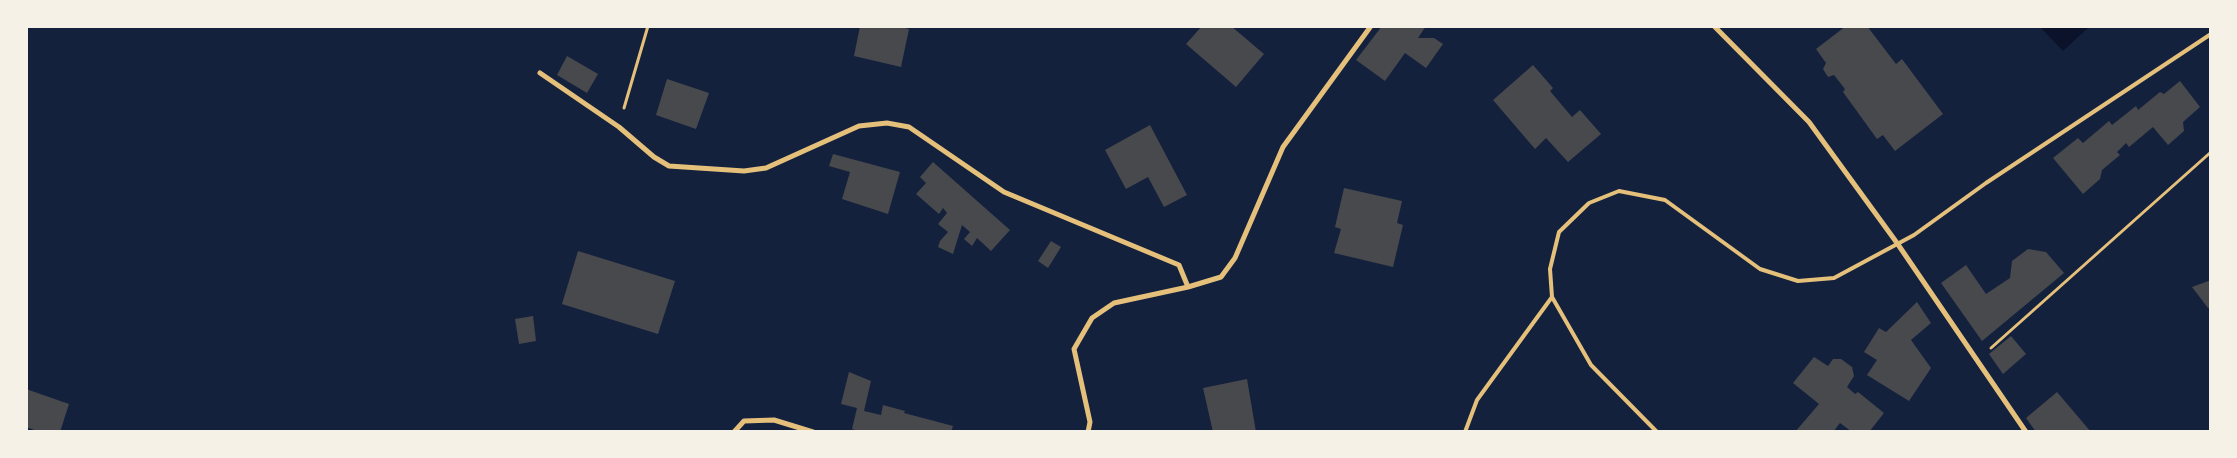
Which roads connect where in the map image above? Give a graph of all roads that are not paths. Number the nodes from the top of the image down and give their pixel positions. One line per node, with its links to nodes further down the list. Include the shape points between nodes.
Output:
1 (1371, 26): 6 (street, via 1282,147 1235,258 1221,277)
2 (1714, 26): 5 (street, via 1809,122)
3 (2211, 34): 5 (lane, via 1914,235)
4 (540, 74): 6 (street, via 669,166 744,172 766,168 859,126 887,123 909,127 1004,192 1179,265)
5 (1897, 243): 7 (lane, via 1834,278 1798,281 1760,269 1665,200 1619,191 1589,203 1559,232 1550,268); 13 (street)
6 (1188, 287): 10 (street, via 1114,303 1092,318 1074,350 1090,422)
7 (1552, 297): 11 (lane, via 1477,400); 12 (lane, via 1591,365)
8 (734, 432): 9 (street, via 744,421 774,420)
9 (813, 432)
10 (1088, 432)
11 (1465, 432)
12 (1657, 432)
13 (2026, 432)

